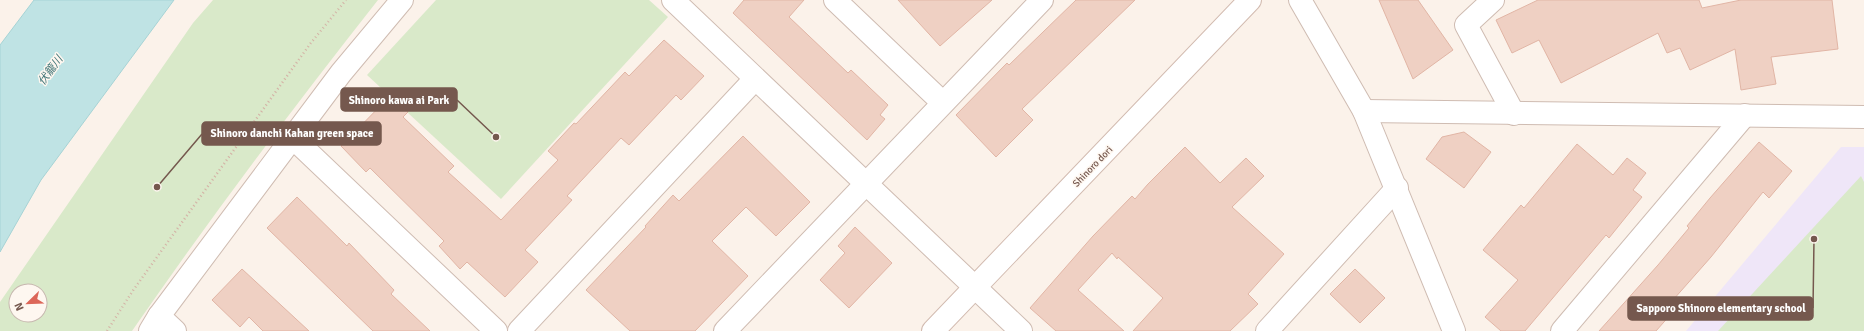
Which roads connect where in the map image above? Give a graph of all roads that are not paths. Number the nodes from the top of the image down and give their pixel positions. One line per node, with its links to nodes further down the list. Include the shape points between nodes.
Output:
1 (402, 0): 14 (street, via 341,73)
2 (673, 0): 8 (street)
3 (835, 0): 9 (street)
4 (1042, 0): 9 (street)
5 (1250, 0): 17 (street, Shinoro dori)
6 (1300, 0): 10 (street)
7 (1493, 0): 11 (street, via 1466,25)
8 (755, 79): 15 (street); 21 (street)
9 (943, 103): 15 (street)
10 (1364, 111): 11 (street); 16 (street)
11 (1514, 114): 12 (street)
12 (1745, 115): 13 (street); 27 (street)
13 (1864, 116)
14 (293, 138): 18 (street); 20 (street)
15 (865, 184): 17 (street); 22 (street)
16 (1397, 188): 25 (street); 26 (street)
17 (976, 287): 23 (street, Shinoro dori); 24 (street)
18 (155, 323): 19 (street)
19 (175, 331)
20 (496, 331)
21 (519, 331)
22 (725, 331)
23 (933, 331)
24 (1021, 331)
25 (1267, 331)
26 (1454, 331)
27 (1562, 331)

